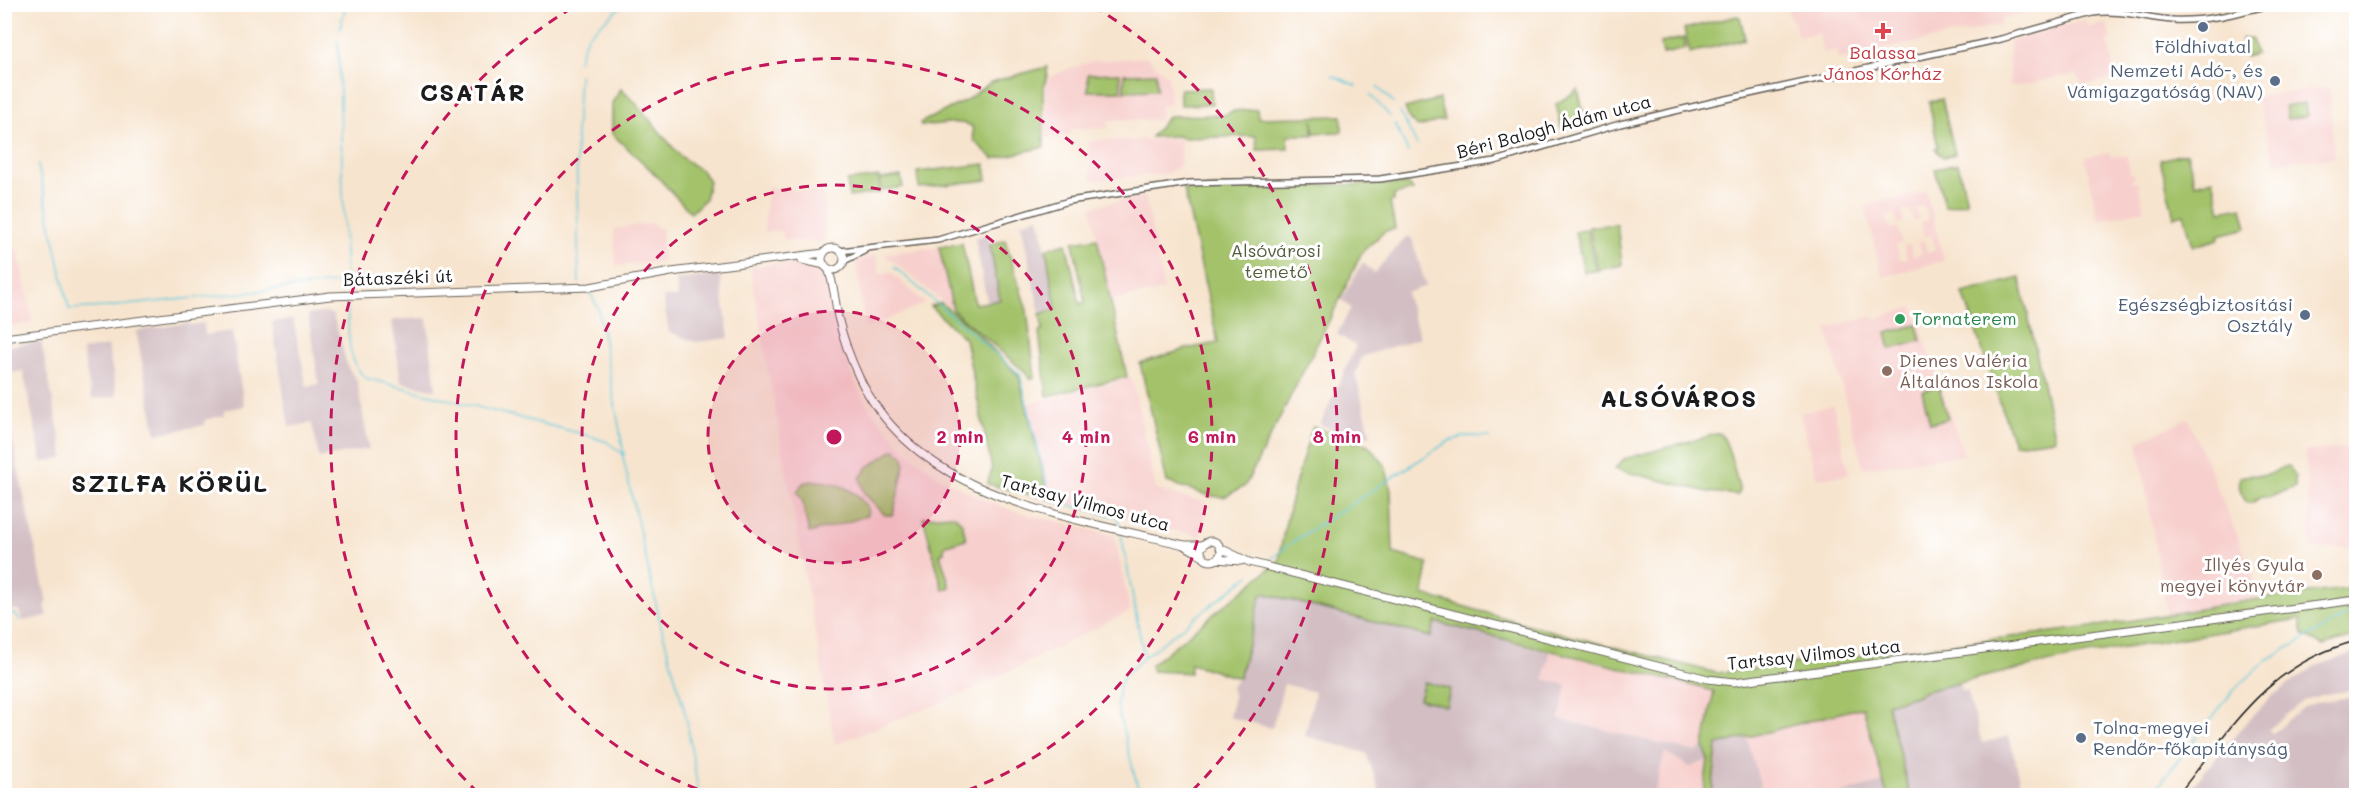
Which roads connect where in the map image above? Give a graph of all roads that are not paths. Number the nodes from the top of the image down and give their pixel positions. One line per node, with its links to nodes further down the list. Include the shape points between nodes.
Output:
1 (2274, 4): 2 (street, Béri Balogh Ádám utca, via 2184,21 2109,11 2093,13 2001,39 1620,124 1495,161 1380,179 1158,186 1069,201 938,240)
2 (874, 247): 3 (street, Béri Balogh Ádám utca); 6 (street, Béri Balogh Ádám utca)
3 (840, 251): 4 (main road, via 832,248); 6 (main road)
4 (824, 253): 5 (main road, Bátaszéki út); 7 (main road)
5 (794, 258): 7 (main road); 9 (main road, Bátaszéki út, via 573,288 352,294 266,302)
6 (842, 264): 7 (main road, via 835,269); 8 (main road)
7 (826, 266): 8 (main road)
8 (836, 296): 10 (main road, Tartsay Vilmos utca, via 843,336 866,389 892,425 933,462 970,485 1002,498)
9 (4, 338)
10 (1184, 545): 11 (main road); 13 (main road)
11 (1204, 545): 12 (main road, via 1214,542); 13 (main road)
12 (1220, 548): 14 (main road); 15 (main road)
13 (1203, 556): 14 (main road)
14 (1216, 560): 15 (main road)
15 (1249, 562): 16 (main road, Tartsay Vilmos utca, via 1708,679 1734,682)
16 (2356, 600)

